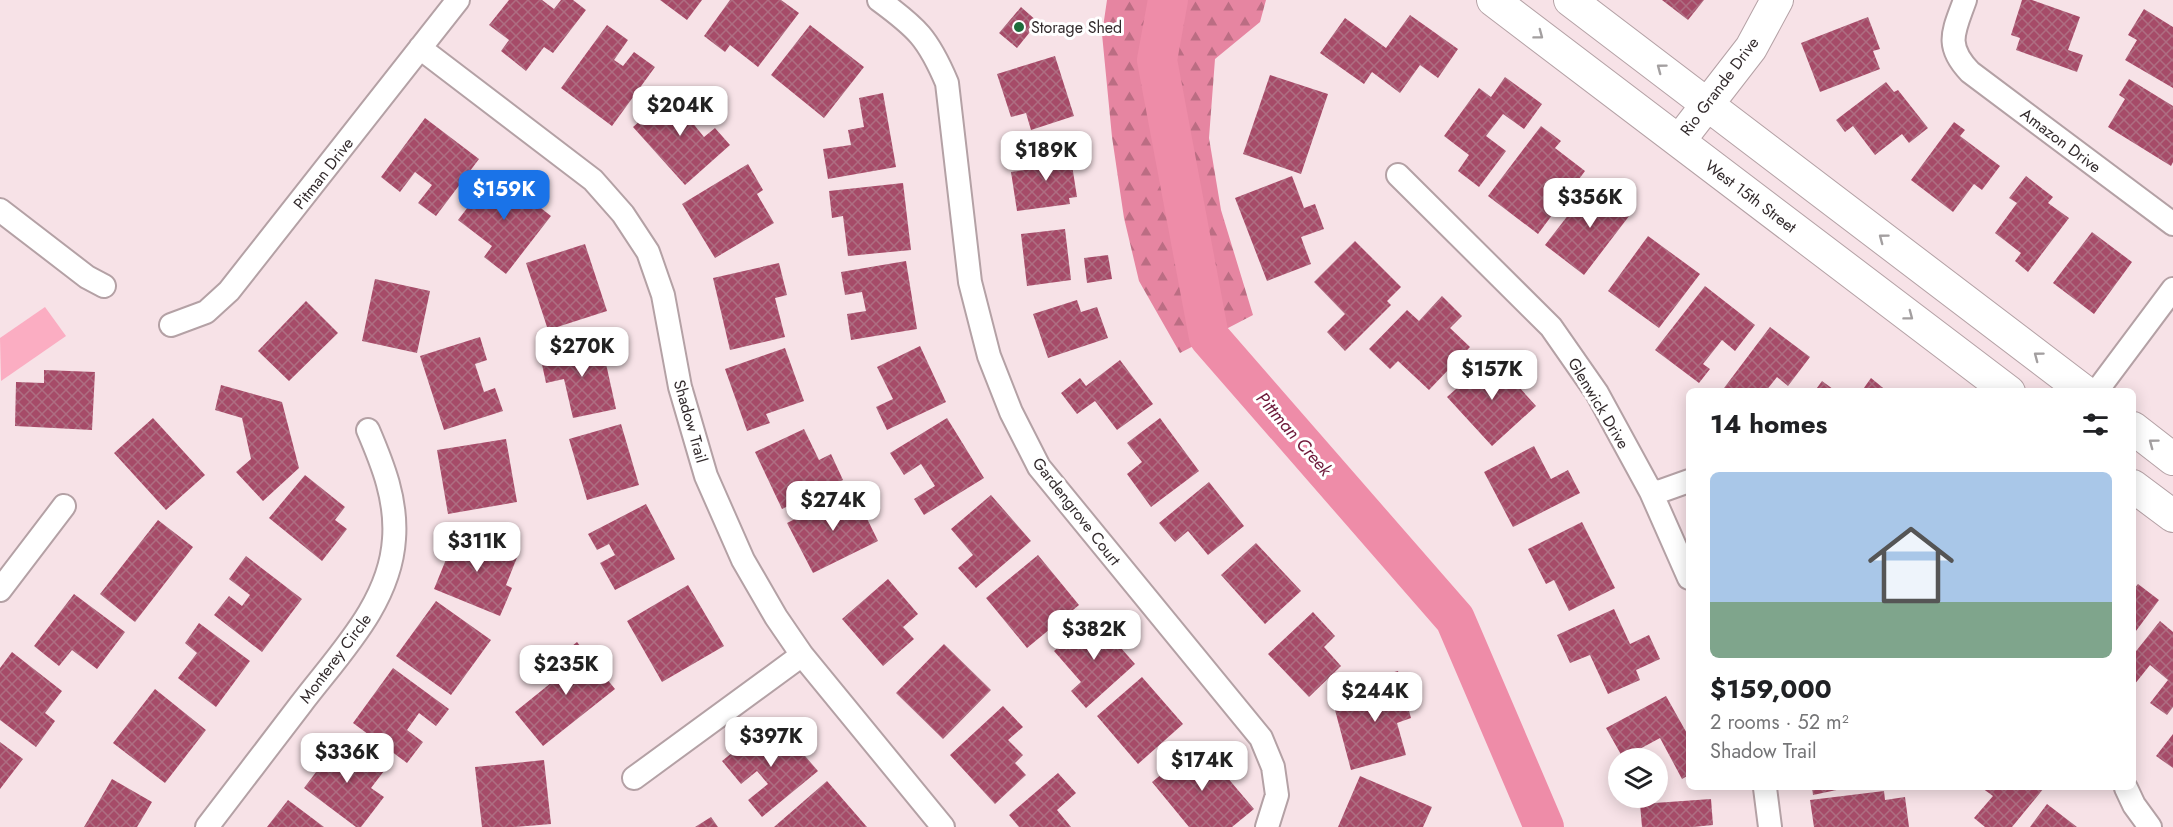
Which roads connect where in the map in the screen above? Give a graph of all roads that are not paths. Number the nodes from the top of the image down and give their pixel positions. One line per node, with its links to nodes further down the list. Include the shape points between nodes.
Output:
1 (458, 0): 7 (street, Pitman Drive)
2 (879, 0): 35 (street, Gardengrove Court, via 927,41 947,83 970,282 989,356 1011,412 1039,467 1261,738 1273,767 1277,795)
3 (1493, 0): 9 (main road, West 15th Street, one-way to 9)
4 (1570, 0): 8 (main road, one-way to 4)
5 (1777, 0): 8 (main road, Rio Grande Drive, via 1751,48)
6 (1965, 0): 12 (street, Amazon Drive, via 1955,31 1955,52 1970,72)
7 (420, 48): 15 (street, Pitman Drive, via 229,291 206,312); 29 (street, Shadow Trail, via 593,180 623,214 648,252 663,295 680,387 706,476 743,560)
8 (1708, 104): 9 (main road, Rio Grande Drive); 17 (main road, one-way to 8)
9 (1679, 141): 16 (main road, West 15th Street, one-way to 16)
10 (1398, 175): 24 (street, Glenwick Drive, via 1551,327 1597,393)
11 (0, 210): 13 (street)
12 (2173, 224)
13 (104, 286)
14 (2173, 289): 18 (street)
15 (171, 325)
16 (2004, 388)
17 (2080, 388)
18 (2099, 388)
19 (368, 430): 33 (street, Monterey Circle, via 386,472 393,505 394,540 387,574 368,616)
20 (2136, 430): 21 (main road, one-way to 20)
21 (2173, 459)
22 (1686, 482): 24 (street)
23 (2136, 488): 26 (main road)
24 (1651, 492): 27 (street, Glenwick Drive)
25 (64, 506): 28 (street)
26 (2173, 516)
27 (1686, 571)
28 (0, 590)
29 (802, 655): 30 (street); 34 (street, Shadow Trail)
30 (634, 778)
31 (1765, 790): 36 (street)
32 (2127, 790): 37 (street)
33 (207, 827)
34 (943, 827)
35 (1267, 827)
36 (1770, 827)
37 (2151, 827)

